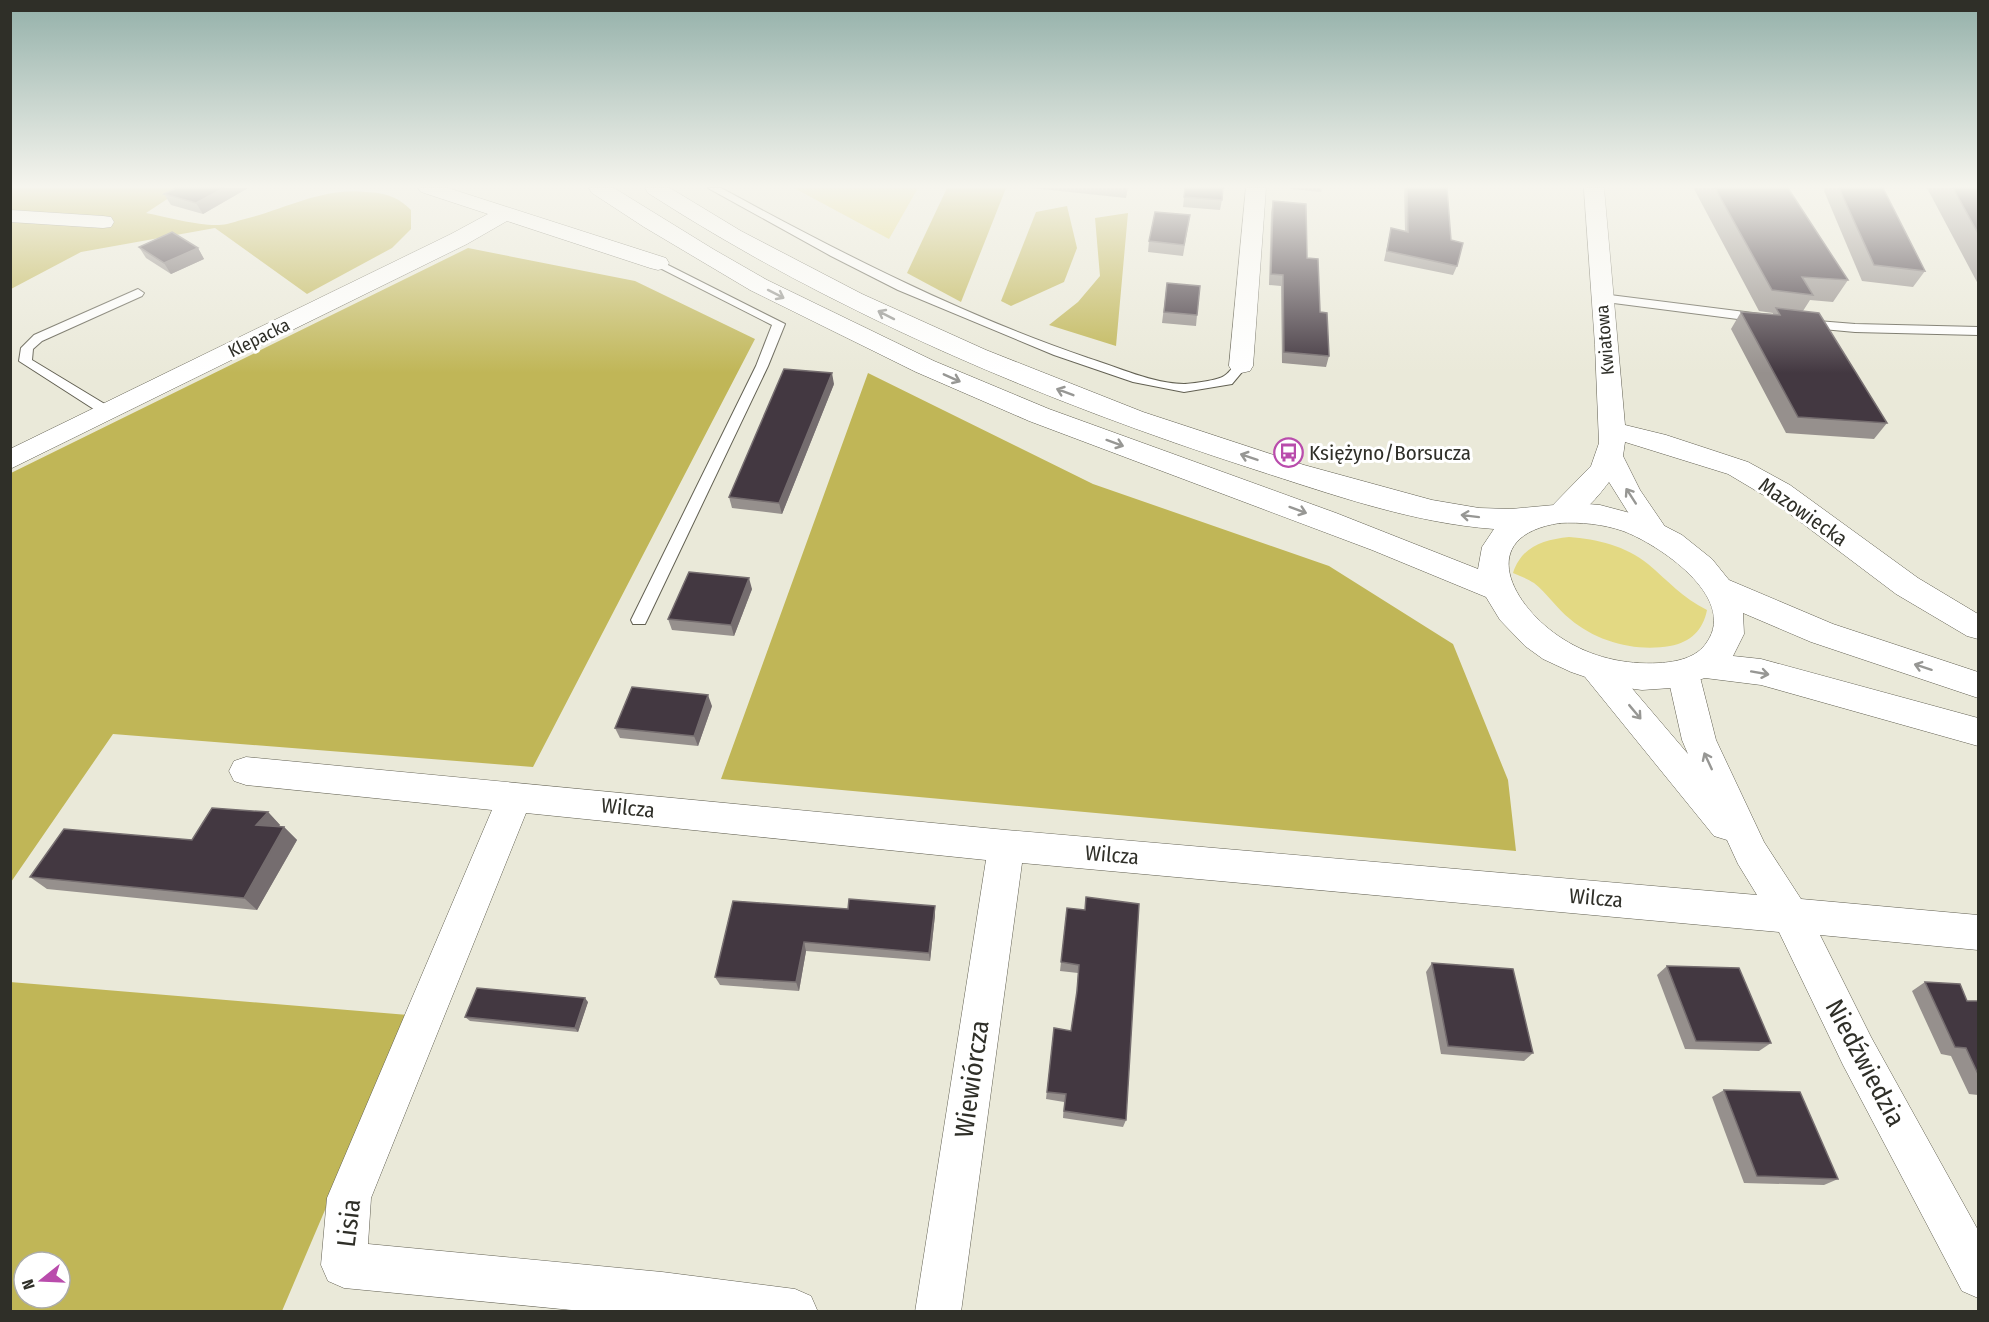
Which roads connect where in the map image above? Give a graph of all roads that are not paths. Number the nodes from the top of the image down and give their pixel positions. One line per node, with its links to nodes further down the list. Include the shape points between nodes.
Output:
1 (437, 250): 13 (street, Klepacka)
2 (618, 250): 8 (street)
3 (699, 250): 19 (main road, one-way to 19, via 890,351 1040,416 1330,522)
4 (758, 250): 17 (main road, one-way to 4, via 1470,517 1406,504 1159,428 888,317)
5 (828, 250): 12 (lane, via 902,287 1081,360 1138,379 1184,388 1212,385 1227,381)
6 (1251, 250): 12 (street)
7 (1598, 250): 10 (street, Kwiatowa)
8 (658, 263): 21 (lane, via 779,324)
9 (138, 293): 13 (lane, via 38,338 27,348 25,361)
10 (1602, 298): 11 (lane, via 1855,328); 14 (street, Kwiatowa, via 1608,351)
11 (1978, 331)
12 (1241, 366)
13 (108, 412): 15 (street, Klepacka)
14 (1610, 443): 16 (street, via 1593,483); 18 (street, Kwiatowa, one-way to 14, via 1628,493); 22 (street, Mazowiecka, via 1657,441 1738,468 1780,492 1907,586)
15 (10, 460)
16 (1563, 512): 17 (main road); 18 (main road, via 1610,517)
17 (1528, 520): 19 (main road, via 1509,531 1497,547 1492,566)
18 (1656, 534): 20 (main road, via 1694,558)
19 (1496, 589): 23 (main road, via 1517,620 1552,648)
20 (1719, 589): 24 (main road, via 1728,611 1728,632 1719,651); 25 (main road, one-way to 20, via 1822,633)
21 (639, 620)
22 (1978, 628)
23 (1596, 668): 24 (main road, via 1657,677); 30 (street, Niedźwiedzia, one-way to 30)
24 (1693, 669): 26 (main road, one-way to 26, via 1761,672); 30 (street, Niedźwiedzia, one-way to 24, via 1699,740)
25 (1978, 685)
26 (1978, 732)
27 (246, 771): 28 (street, Wilcza)
28 (515, 797): 29 (street, Wilcza); 34 (street, Lisia, via 349,1197 344,1265)
29 (1006, 846): 31 (street, Wilcza); 35 (street, Wiewiórcza)
30 (1751, 852): 31 (street, Niedźwiedzia)
31 (1791, 915): 32 (street, Wilcza); 33 (street, Niedźwiedzia, via 1857,1051)
32 (1978, 932)
33 (1978, 1275)
34 (795, 1311)
35 (938, 1311)

